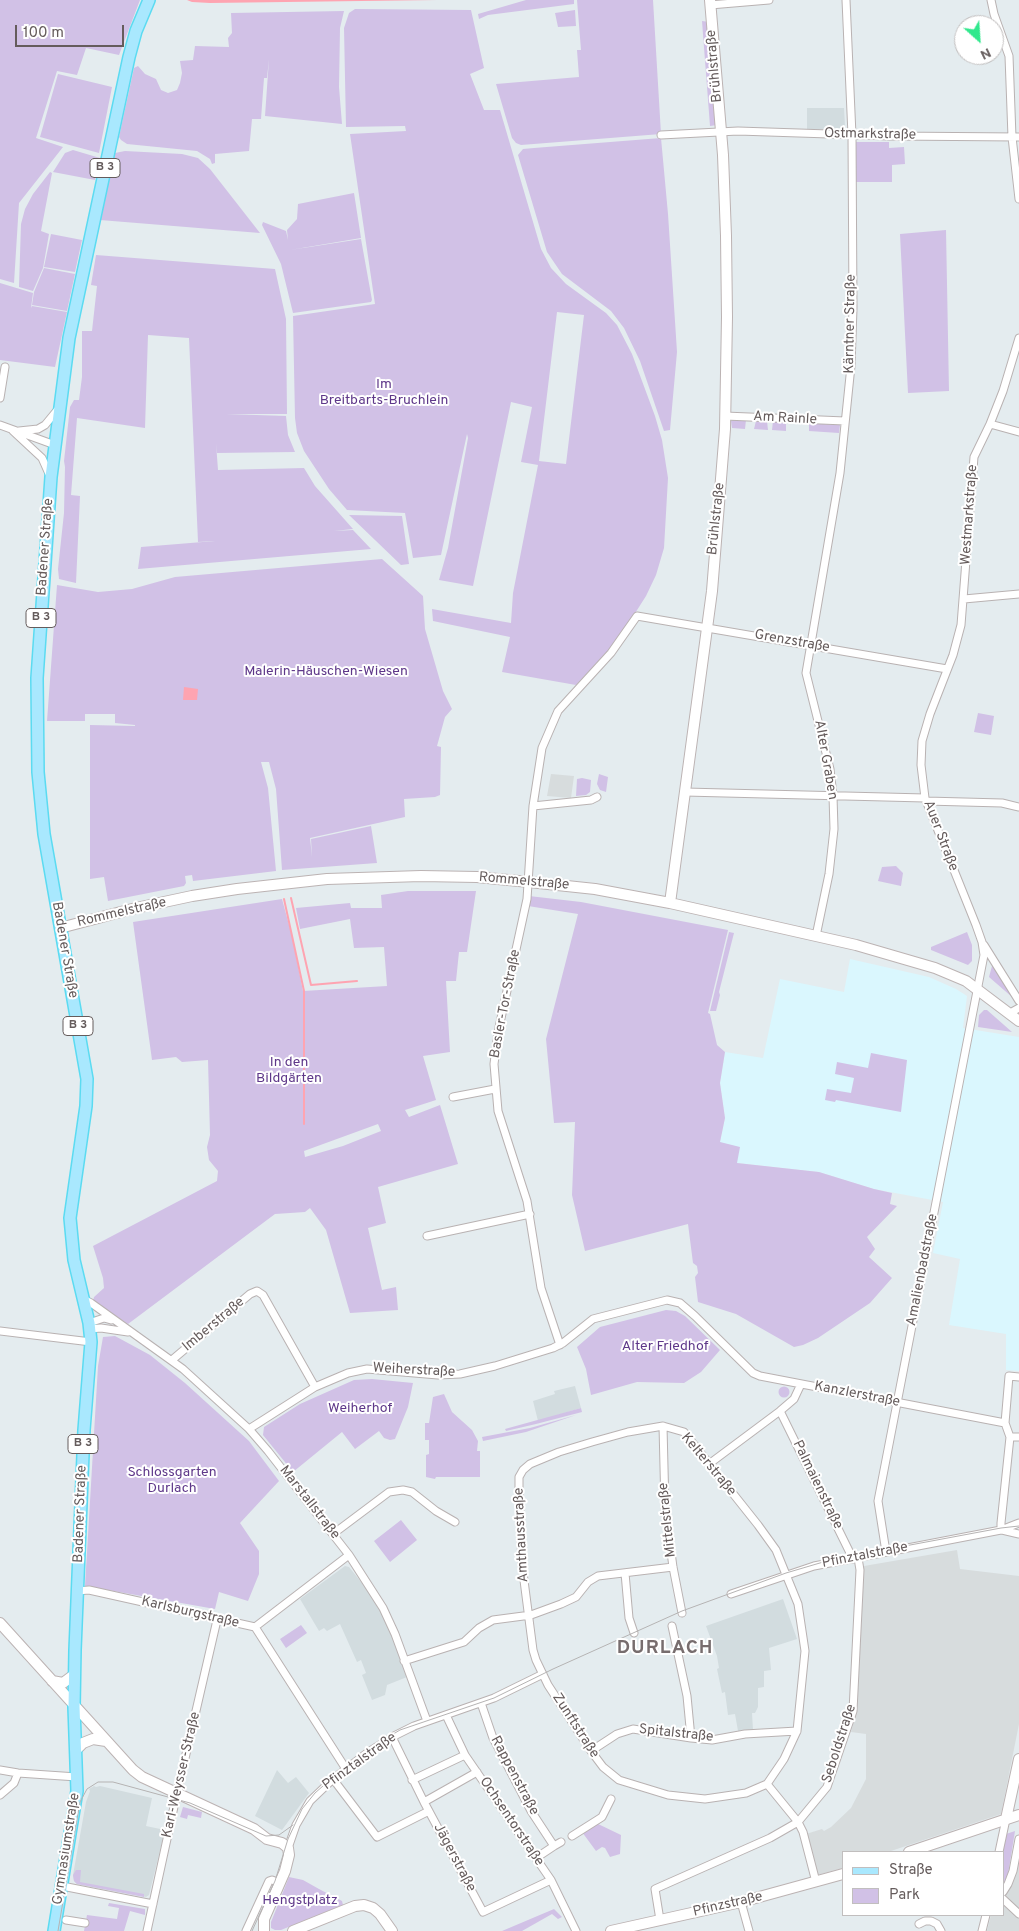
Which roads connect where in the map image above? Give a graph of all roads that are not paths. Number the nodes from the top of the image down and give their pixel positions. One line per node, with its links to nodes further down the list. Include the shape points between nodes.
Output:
1 (149, 0): 14 (main road, Badener Straße / B 3, via 129,57 69,338)
2 (769, 0): 5 (street)
3 (846, 0): 8 (street, Kärntner Straße)
4 (991, 0): 9 (street, via 1009,56)
5 (710, 2): 6 (main road, Brühlstraße)
6 (721, 131): 7 (street); 8 (street, Ostmarkstraße); 15 (main road, Brühlstraße, via 728,318)
7 (660, 135)
8 (852, 135): 9 (street, Ostmarkstraße); 16 (street, Kärntner Straße, via 853,308)
9 (1016, 137): 10 (street)
10 (1019, 199)
11 (1019, 338): 17 (street, Westmarkstraße)
12 (5, 367): 13 (street)
13 (0, 398)
14 (60, 407): 19 (street, via 38,429); 21 (main road, Badener Straße / B 3)
15 (725, 416): 16 (street, Am Rainle); 26 (main road, Brühlstraße)
16 (845, 422): 28 (street, Kärntner Straße, via 839,482)
17 (990, 424): 20 (street); 24 (street, Westmarkstraße, via 974,456)
18 (0, 425): 19 (street)
19 (14, 431): 21 (street); 22 (street, via 42,458)
20 (1019, 432)
21 (55, 445): 22 (main road, Badener Straße / B 3)
22 (51, 478): 38 (main road, Badener Straße / B 3, via 37,678 38,772 44,834)
23 (1019, 594): 24 (street)
24 (964, 599): 27 (street, Westmarkstraße)
25 (637, 616): 26 (street, Grenzstraße); 34 (street, Basler-Tor-Straße, via 611,653 558,711 542,748)
26 (707, 627): 28 (street, Grenzstraße); 30 (main road, Brühlstraße)
27 (958, 640): 29 (street, Auer Straße)
28 (811, 645): 29 (street, Grenzstraße); 31 (street, Alter Graben, via 806,673 830,769)
29 (947, 669): 33 (street, Auer Straße, via 922,741)
30 (685, 792): 31 (street); 37 (main road, Brühlstraße)
31 (833, 796): 33 (street); 39 (street, Alter Graben, via 834,828 829,874)
32 (597, 797): 34 (street, via 573,803)
33 (925, 800): 35 (street, via 1002,803); 40 (street, Auer Straße)
34 (533, 806): 36 (street, Basler-Tor-Straße)
35 (1019, 807)
36 (529, 882): 37 (main road, Rommelstraße, via 595,889); 38 (main road, Rommelstraße, via 430,876 327,879 192,896); 45 (street, Basler-Tor-Straße, via 496,1041)
37 (670, 903): 39 (main road, Rommelstraße)
38 (60, 928): 49 (main road, Badener Straße / B 3, via 87,1079 70,1218)
39 (816, 936): 41 (main road, Rommelstraße, via 935,968 966,981)
40 (982, 942): 41 (street, Auer Straße, via 984,955); 42 (street, Auer Straße)
41 (978, 990): 43 (main road); 60 (street, Amalienbadstraße)
42 (1019, 1001)
43 (1014, 1010): 44 (main road)
44 (1019, 1022)
45 (495, 1089): 46 (street); 47 (street, Basler-Tor-Straße, via 501,1122)
46 (453, 1097)
47 (530, 1214): 48 (street); 55 (street, Basler-Tor-Straße, via 541,1288)
48 (427, 1236)
49 (82, 1299): 50 (street, Marstallstraße); 51 (main road, Badener Straße / B 3)
50 (114, 1320): 51 (street, via 104,1318); 53 (street, Marstallstraße)
51 (89, 1326): 53 (street, Marstallstraße); 54 (main road, Badener Straße / B 3)
52 (0, 1331): 54 (street)
53 (129, 1332): 56 (street, Marstallstraße)
54 (91, 1342): 80 (main road, Badener Straße / B 3)
55 (560, 1345): 58 (street, Weiherstraße, via 597,1318 667,1300 680,1303 753,1373); 59 (street, Weiherstraße, via 460,1374 367,1369)
56 (172, 1360): 59 (street, Imberstraße, via 257,1291 264,1295); 64 (street, Marstallstraße)
57 (1019, 1377): 62 (street, via 1009,1376)
58 (801, 1384): 60 (street, Kanzlerstraße); 61 (street, Kanzlerstraße, via 794,1399)
59 (315, 1386): 64 (street, Weiherstraße)
60 (898, 1402): 62 (street, Kanzlerstraße); 74 (street, Amalienbadstraße, via 878,1501)
61 (780, 1411): 68 (street, Kanzlerstraße); 76 (street, Palmaienstraße)
62 (1005, 1423): 65 (street)
63 (663, 1426): 67 (street, Kelterstraße); 68 (street, Kelterstraße, via 684,1432); 77 (street, Mittelstraße, via 665,1508)
64 (249, 1429): 72 (street, Marstallstraße)
65 (1010, 1437): 66 (street); 71 (street)
66 (1019, 1438)
67 (592, 1442): 83 (street, Amthausstraße, via 530,1464 519,1477 522,1565)
68 (709, 1464): 79 (street, Kelterstraße, via 776,1550)
69 (455, 1522): 72 (street, via 412,1492 403,1490 389,1492)
70 (1019, 1523): 71 (street, Pfinztalstraße)
71 (1001, 1530): 73 (street, Pfinztalstraße); 74 (street, Pfinztalstraße)
72 (333, 1534): 75 (street, Marstallstraße)
73 (1019, 1534)
74 (886, 1552): 76 (street, Pfinztalstraße)
75 (349, 1555): 87 (street); 89 (street, Marstallstraße, via 383,1608)
76 (855, 1558): 79 (street, Pfinztalstraße); 120 (street, Seboldstraße, via 860,1570 853,1711 827,1787)
77 (673, 1567): 78 (street); 82 (street, Mittelstraße)
78 (625, 1573): 83 (street, via 598,1576 588,1582 576,1597); 88 (street, via 629,1618)
79 (787, 1574): 81 (street, Pfinztalstraße); 97 (street, Kelterstraße, via 798,1604 805,1651)
80 (78, 1591): 84 (street, Karlsburgstraße, via 89,1590); 90 (main road, Badener Straße / B 3)
81 (731, 1594)
82 (682, 1613)
83 (528, 1615): 89 (street, via 493,1620 464,1642); 91 (street, Amthausstraße, via 534,1654)
84 (217, 1620): 87 (street, Karlsburgstraße); 113 (street, Karl-Weysser-Straße)
85 (0, 1624): 92 (main road)
86 (672, 1626): 99 (street, via 687,1696)
87 (255, 1627): 105 (street, Karlsburgstraße)
88 (634, 1633)
89 (404, 1661): 96 (street, Marstallstraße)
90 (75, 1674): 92 (main road, via 63,1683); 94 (main road, Badener Straße / B 3)
91 (542, 1674): 93 (street, Pfinztalstraße); 102 (street, Zunftstraße)
92 (52, 1680): 94 (main road)
93 (481, 1703): 95 (street, Pfinztalstraße); 126 (street, Rappenstraße, via 493,1738 532,1811 558,1844)
94 (74, 1706): 100 (main road); 101 (main road, Gymnasiumstraße / B 3)
95 (451, 1711): 96 (street, Pfinztalstraße); 103 (street, Ochsentorstraße)
96 (427, 1721): 98 (street, Pfinztalstraße)
97 (797, 1731): 99 (street, Spitalstraße, via 712,1740); 112 (street, Kelterstraße)
98 (392, 1737): 105 (street, Pfinztalstraße); 111 (street, Jägerstraße)
99 (691, 1738): 102 (street, Spitalstraße, via 633,1729 617,1734)
100 (106, 1741): 101 (main road, via 93,1739); 113 (main road, via 133,1770)
101 (76, 1750): 109 (main road, Gymnasiumstraße / B 3)
102 (591, 1751): 112 (street, Zunftstraße, via 619,1780 668,1795 705,1799 746,1793)
103 (466, 1755): 107 (street, Ochsentorstraße); 111 (street)
104 (1019, 1759): 119 (main road)
105 (346, 1768): 110 (street, Pfinztalstraße)
106 (0, 1770): 108 (street)
107 (477, 1772): 116 (street); 126 (street, Ochsentorstraße)
108 (18, 1774): 109 (street); 114 (street, via 14,1784)
109 (77, 1777): 131 (main road, Gymnasiumstraße / B 3, via 76,1806)
110 (333, 1779): 117 (street, via 376,1837); 123 (street, Pfinztalstraße, via 304,1810)
111 (412, 1780): 116 (street, Jägerstraße)
112 (767, 1784): 120 (street)
113 (177, 1793): 123 (main road); 135 (street, Karl-Weysser-Straße)
114 (0, 1795)
115 (610, 1799): 121 (street, via 602,1817)
116 (424, 1802): 117 (street, Jägerstraße)
117 (429, 1811): 128 (street, Jägerstraße, via 483,1912)
118 (1019, 1814): 119 (main road)
119 (1006, 1819): 124 (main road); 125 (street)
120 (798, 1822): 129 (street); 139 (street, Seboldstraße, via 770,1838 655,1889)
121 (572, 1836)
122 (1019, 1838): 132 (street, via 1013,1871)
123 (288, 1848): 130 (main road, Pfinztalstraße, via 290,1851)
124 (912, 1851)
125 (999, 1851)
126 (536, 1858): 128 (street, Ochsentorstraße)
127 (842, 1874): 129 (main road, Pfinzstraße)
128 (551, 1880): 149 (street, Ochsentorstraße)
129 (816, 1882): 134 (main road, Pfinzstraße)
130 (280, 1883): 145 (street, via 269,1881); 146 (main road, Pfinztalstraße, via 264,1918)
131 (62, 1886): 135 (street); 143 (main road, Gymnasiumstraße / B 3)
132 (1004, 1890)
133 (1004, 1900): 136 (street)
134 (741, 1902): 139 (main road, Pfinzstraße); 151 (street)
135 (153, 1904): 144 (street, Karl-Weysser-Straße)
136 (1019, 1914)
137 (986, 1916): 153 (street)
138 (66, 1920): 140 (street)
139 (660, 1920): 142 (main road, Pfinzstraße)
140 (85, 1923)
141 (919, 1924): 152 (street, via 931,1921)
142 (640, 1928): 150 (main road, Pfinzstraße)
143 (54, 1931)
144 (147, 1931)
145 (246, 1931)
146 (264, 1931)
147 (293, 1931): 148 (main road, via 364,1905 380,1914)
148 (392, 1931)
149 (576, 1931)
150 (611, 1931)
151 (749, 1931)
152 (941, 1931)
153 (982, 1931)

